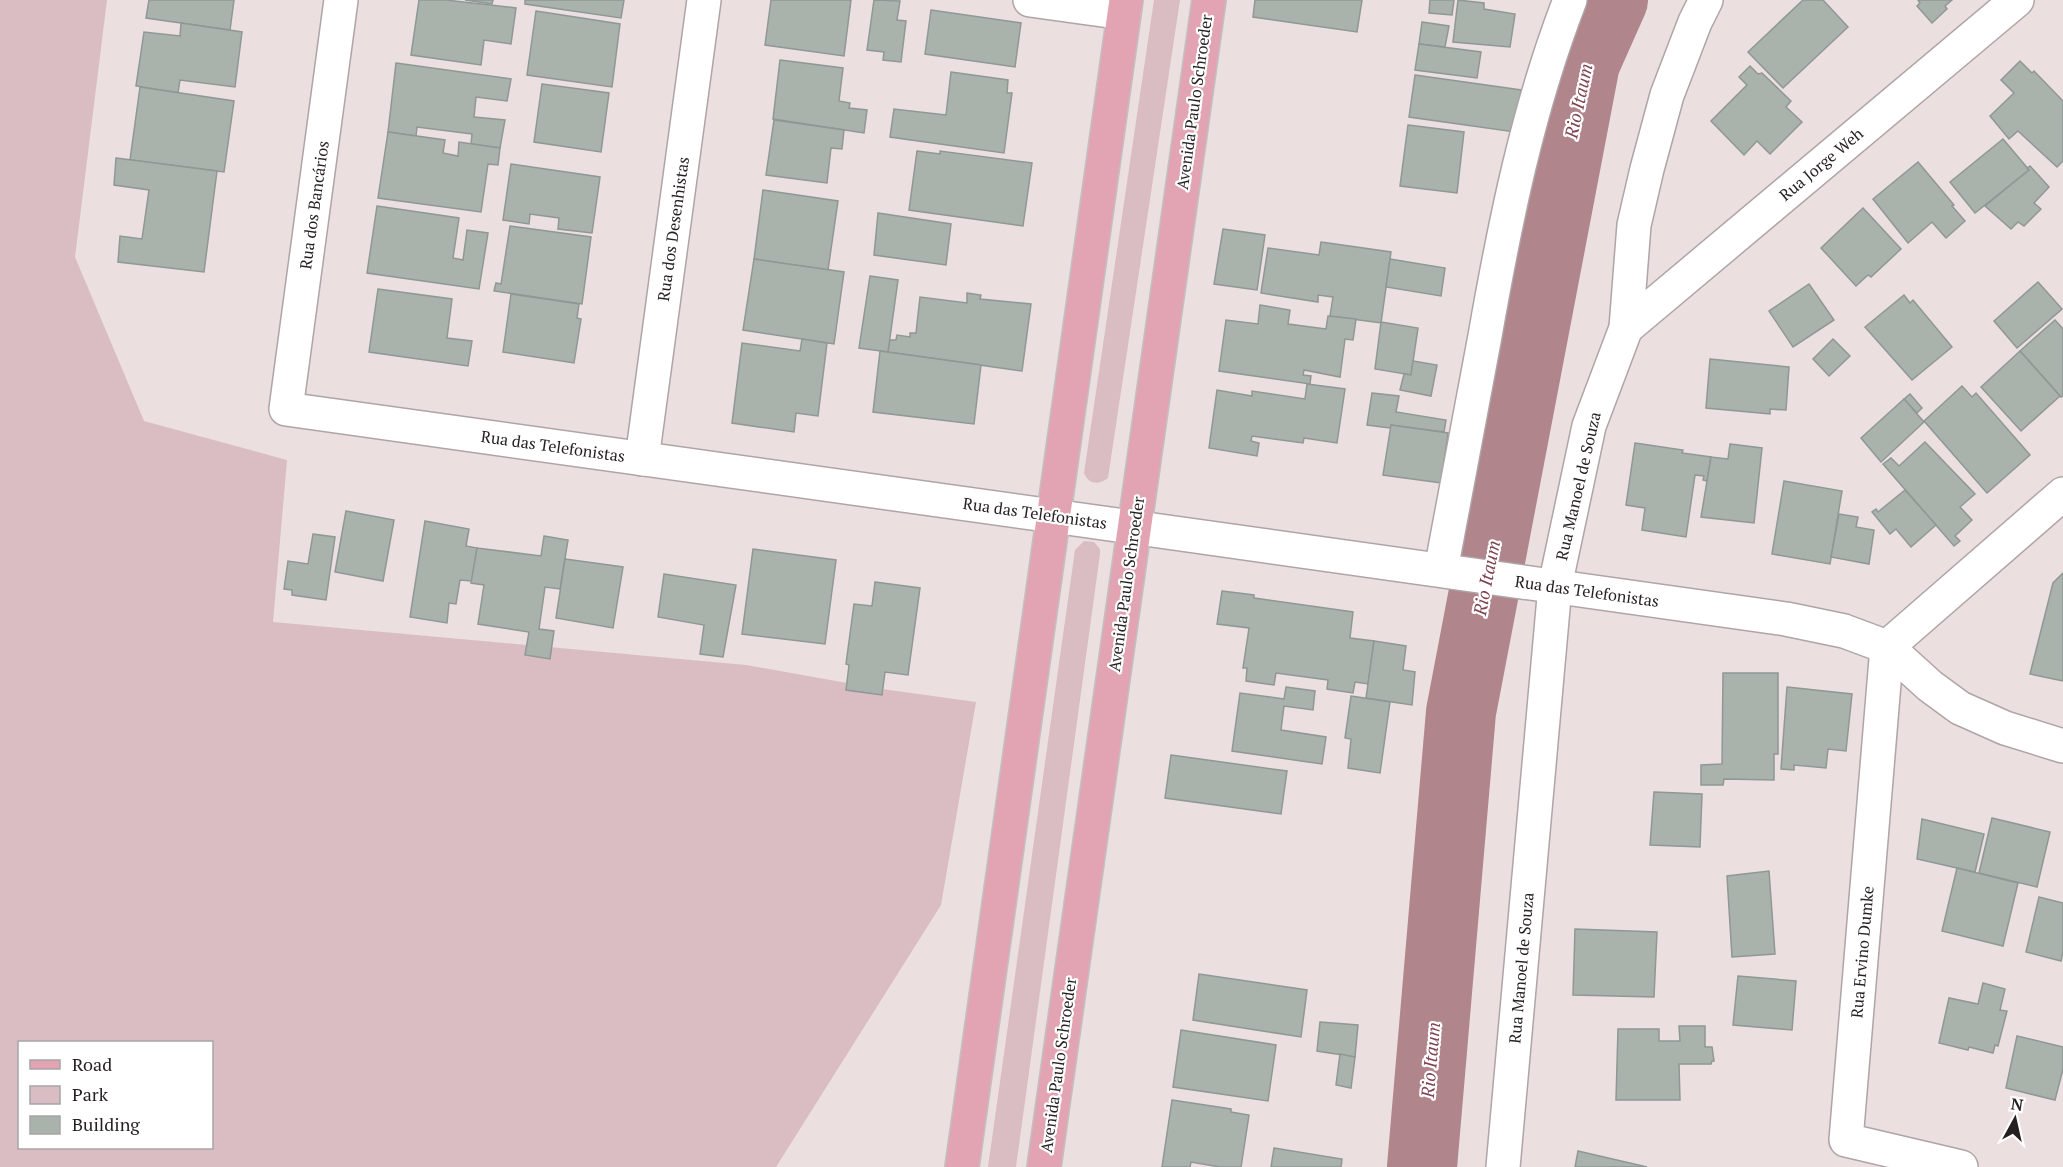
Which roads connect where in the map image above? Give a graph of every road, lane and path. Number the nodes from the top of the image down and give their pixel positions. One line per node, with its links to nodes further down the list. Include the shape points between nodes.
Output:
1 (341, 0): 10 (street, Rua dos Bancários)
2 (704, 0): 11 (street, Rua dos Desenhistas)
3 (1030, 0): 8 (street)
4 (1209, 0): 14 (main road, Avenida Paulo Schroeder)
5 (1570, 0): 15 (street, via 1539,87 1501,248)
6 (1706, 0): 9 (street, Rua Manoel de Souza, via 1667,95 1639,202)
7 (2017, 0): 9 (street, Rua Jorge Weh)
8 (1125, 7): 13 (main road)
9 (1626, 328): 16 (street, Rua Manoel de Souza, via 1589,426)
10 (286, 409): 11 (street, Rua das Telefonistas)
11 (642, 459): 13 (street, Rua das Telefonistas)
12 (2063, 494): 17 (street)
13 (1053, 516): 14 (street, Rua das Telefonistas); 19 (main road)
14 (1134, 527): 15 (street, Rua das Telefonistas); 20 (main road, Avenida Paulo Schroeder)
15 (1452, 571): 16 (street, Rua das Telefonistas)
16 (1555, 586): 17 (street, Rua das Telefonistas, via 1786,619); 21 (street, Rua Manoel de Souza)
17 (1887, 647): 18 (street, via 1960,708 2005,728); 22 (street, Rua Ervino Dumke, via 1846,1140)
18 (2063, 746)
19 (962, 1167)
20 (1044, 1167)
21 (1503, 1167)
22 (1961, 1167)

